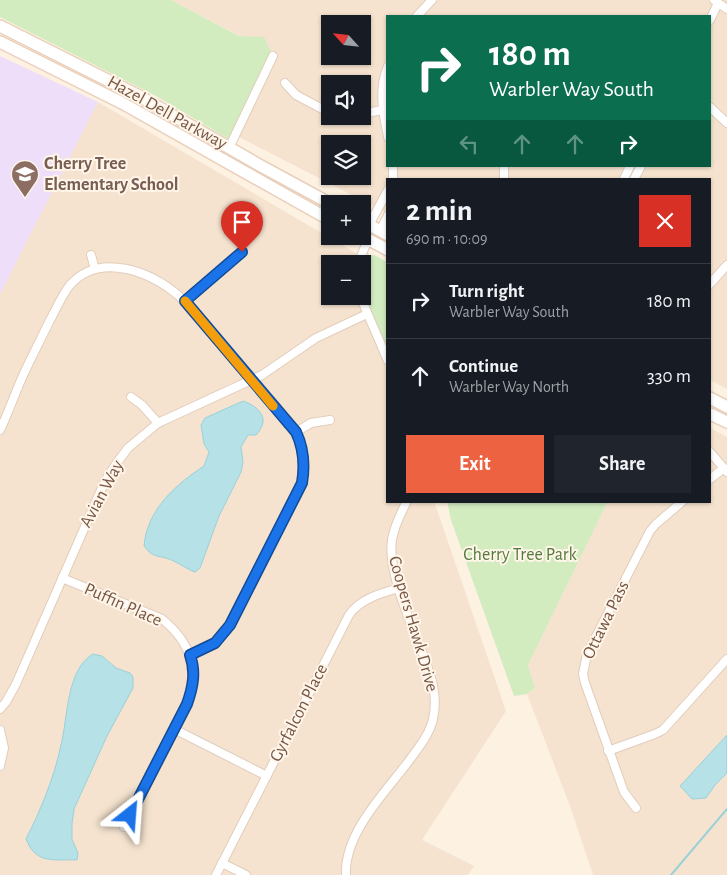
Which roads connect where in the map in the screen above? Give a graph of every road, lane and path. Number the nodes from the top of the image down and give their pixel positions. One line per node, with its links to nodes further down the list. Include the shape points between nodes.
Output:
1 (432, 0): 4 (street)
2 (716, 2): 3 (street); 5 (street)
3 (727, 9)
4 (418, 15)
5 (711, 17)
6 (0, 26): 17 (main road, Hazel Dell Parkway, via 96,73)
7 (0, 42): 20 (main road, Hazel Dell Parkway, via 122,103)
8 (273, 56): 17 (street)
9 (386, 73): 13 (street, via 382,86)
10 (284, 83): 11 (street, via 296,95)
11 (321, 108)
12 (711, 108): 15 (street)
13 (382, 110): 14 (street); 16 (street)
14 (371, 112)
15 (727, 123)
16 (386, 128)
17 (230, 148): 19 (main road, Hazel Dell Parkway)
18 (386, 196): 22 (street)
19 (321, 198)
20 (321, 215)
21 (386, 217): 22 (street)
22 (375, 228)
23 (371, 241): 24 (main road)
24 (386, 249)
25 (242, 252): 30 (street)
26 (91, 255): 28 (street)
27 (727, 265): 29 (street)
28 (95, 269): 30 (street, via 116,268 149,275); 42 (street, via 77,278 63,295 27,365)
29 (711, 283)
30 (185, 301): 34 (street)
31 (364, 305): 32 (street)
32 (367, 314): 33 (street); 34 (street, Avian Way, via 316,338)
33 (386, 357)
34 (251, 381): 41 (street, Avian Way); 43 (street)
35 (130, 397): 41 (street)
36 (711, 399): 37 (main road)
37 (727, 407)
38 (711, 414): 40 (main road)
39 (330, 420): 43 (street, via 311,424)
40 (727, 422)
41 (158, 423): 49 (street, Avian Way, via 128,448 110,472)
42 (0, 430)
43 (296, 432): 51 (street, via 302,447 304,470 298,494 230,625 215,643)
44 (711, 453): 45 (street)
45 (726, 470): 46 (street)
46 (711, 479)
47 (406, 503): 50 (street, Coopers Hawk Drive, via 392,539 392,564)
48 (681, 503): 56 (street, Ottawa Pass, via 650,531 584,664 585,682)
49 (62, 578): 51 (street, Puffin Place, via 162,619 175,630); 53 (street, Avian Way, via 14,689)
50 (399, 588): 58 (street, Gyrfalcon Place, via 366,600 353,609); 64 (street, Coopers Hawk Drive, via 432,680 433,718 421,745 362,823 350,848)
51 (190, 655): 55 (street, Puffin Place, via 193,687)
52 (727, 659): 56 (street, via 663,730)
53 (0, 709)
54 (0, 730): 57 (street, via 4,748)
55 (174, 730): 58 (street); 60 (street, Puffin Place)
56 (608, 751): 59 (street, Ottawa Pass, via 624,792)
57 (0, 766)
58 (267, 776): 61 (street, Gyrfalcon Place)
59 (636, 808)
60 (124, 827)
61 (222, 863): 62 (street, Gyrfalcon Place); 63 (street)
62 (216, 875)
63 (246, 875)
64 (346, 875)

